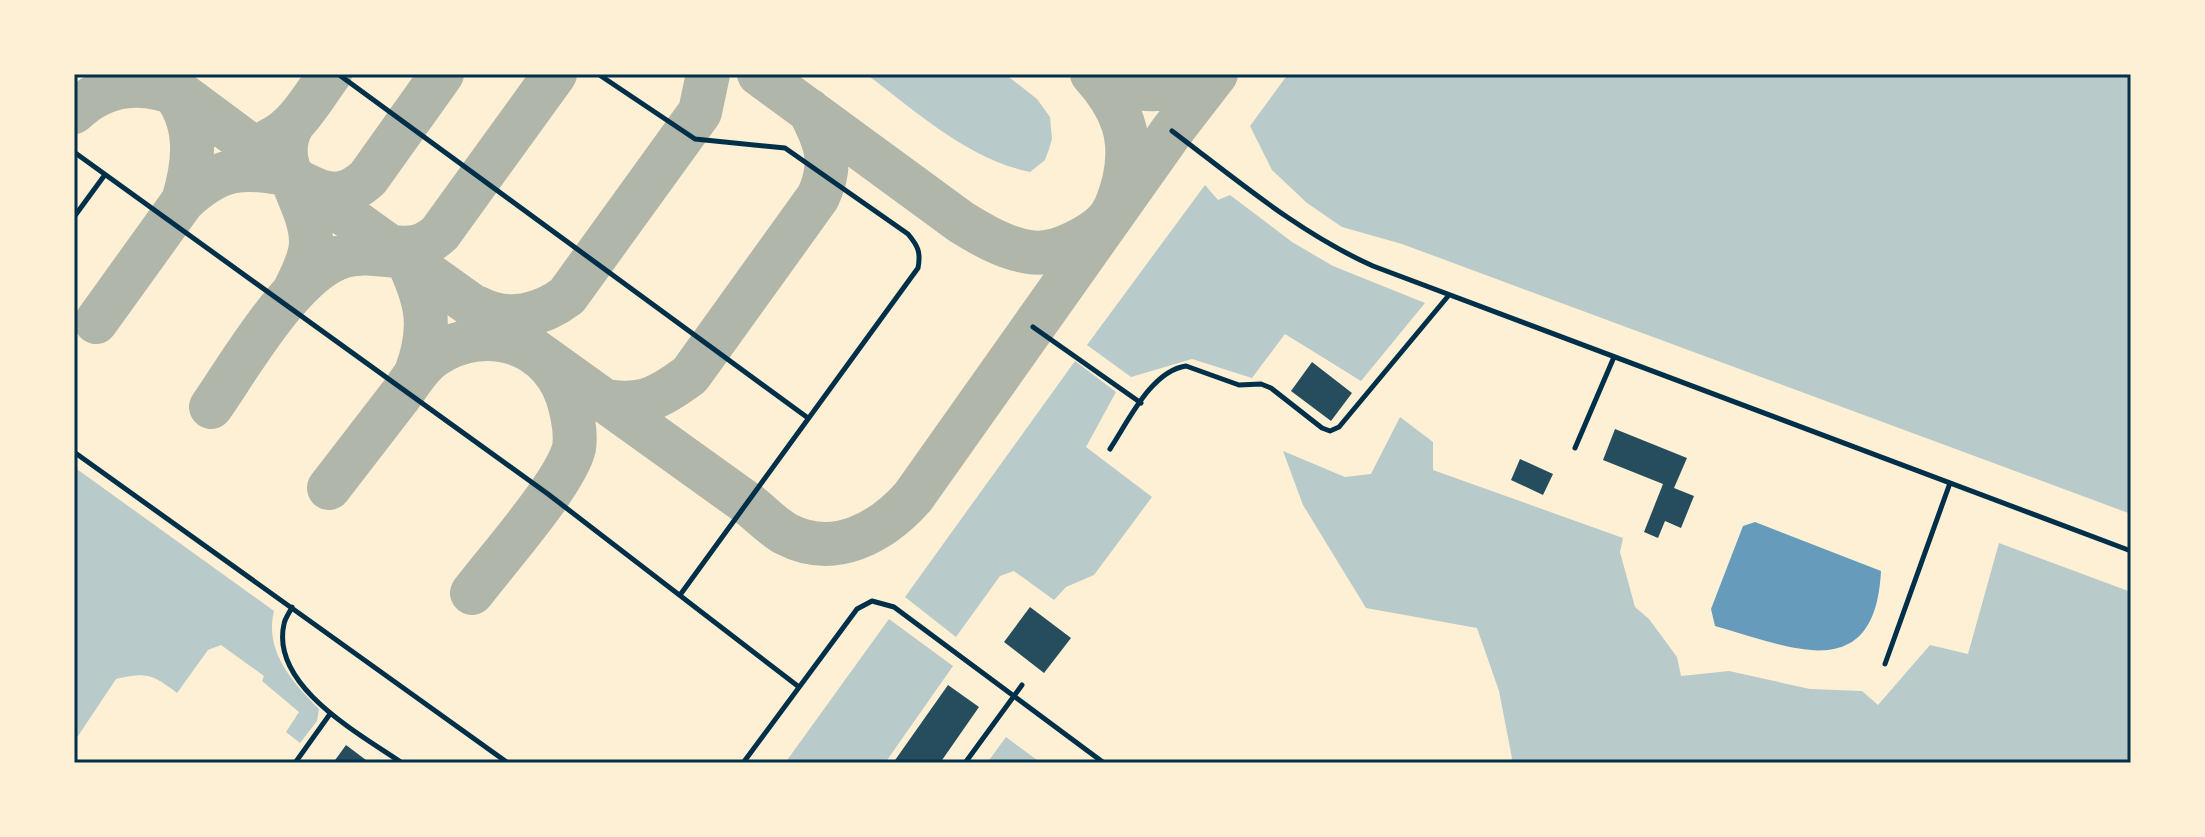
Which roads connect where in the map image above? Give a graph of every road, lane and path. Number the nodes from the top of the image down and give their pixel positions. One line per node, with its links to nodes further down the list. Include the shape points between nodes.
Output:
1 (338, 74): 11 (lane)
2 (598, 74): 11 (lane, via 695,139 785,148 916,243 918,268)
3 (1172, 131): 7 (lane, via 1337,250)
4 (74, 152): 5 (lane)
5 (104, 176): 6 (lane); 17 (lane, via 548,494)
6 (74, 217)
7 (1449, 295): 9 (lane); 10 (lane, via 1339,427 1330,431 1271,388 1239,385 1186,366 1156,380)
8 (1033, 327): 10 (lane)
9 (1614, 357): 12 (lane); 15 (lane)
10 (1141, 403): 13 (lane)
11 (808, 418): 17 (lane)
12 (1575, 448)
13 (1110, 449)
14 (74, 452): 18 (lane)
15 (1950, 483): 16 (lane); 19 (lane)
16 (2131, 551)
17 (680, 595): 21 (lane)
18 (292, 607): 23 (lane, via 284,624 285,649 308,694); 26 (lane)
19 (1885, 664)
20 (1022, 685): 22 (lane)
21 (799, 687): 22 (lane, via 857,609 872,601 894,607); 27 (lane)
22 (1014, 697): 28 (lane); 29 (lane)
23 (330, 714): 24 (lane); 25 (lane)
24 (295, 763)
25 (402, 763)
26 (508, 763)
27 (743, 763)
28 (965, 763)
29 (1104, 763)

